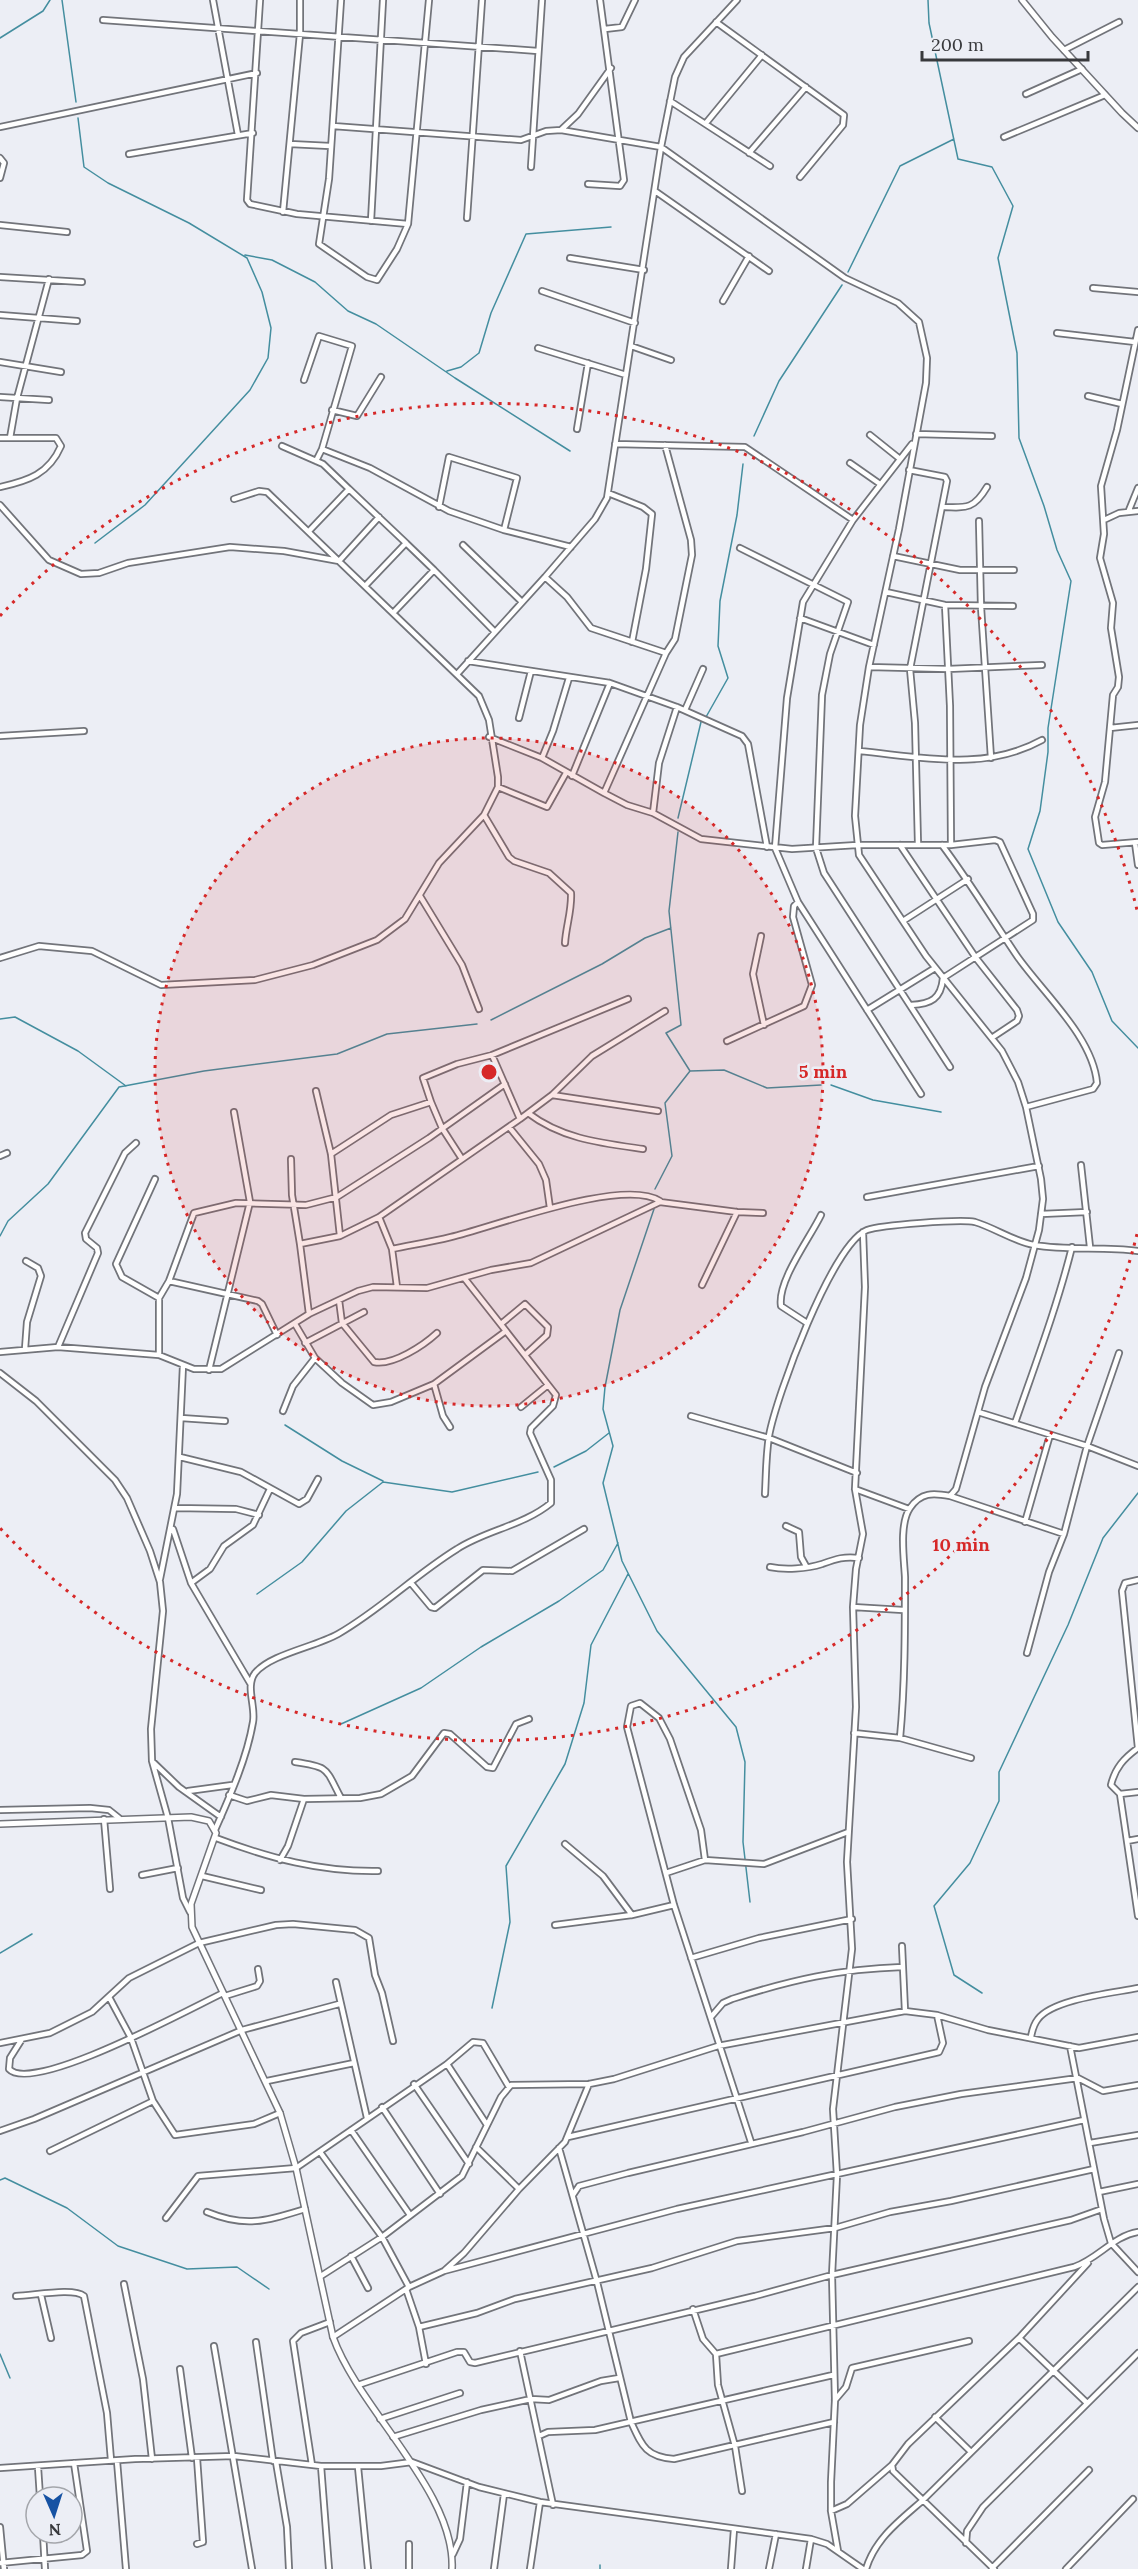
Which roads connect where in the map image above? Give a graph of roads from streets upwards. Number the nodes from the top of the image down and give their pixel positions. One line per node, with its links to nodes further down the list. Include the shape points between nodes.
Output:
1 (213, 0): 16 (street)
2 (261, 0): 18 (street)
3 (300, 0): 19 (street)
4 (341, 0): 20 (street)
5 (383, 0): 21 (street)
6 (429, 0): 22 (street)
7 (482, 0): 23 (street)
8 (542, 0): 25 (street)
9 (600, 0): 17 (street)
10 (635, 0): 17 (street, via 622,27)
11 (736, 0): 14 (street)
12 (1022, 0): 24 (street)
13 (104, 20): 16 (street)
14 (716, 22): 26 (street); 34 (street, via 678,66)
15 (1119, 22): 24 (street)
16 (218, 27): 18 (street); 30 (street)
17 (605, 29): 27 (street)
18 (259, 30): 19 (street); 29 (street)
19 (300, 34): 20 (street); 48 (street)
20 (338, 36): 21 (street); 36 (street)
21 (381, 40): 22 (street); 40 (street)
22 (426, 44): 23 (street); 42 (street)
23 (479, 48): 25 (street); 44 (street)
24 (1064, 50): 28 (street)
25 (538, 51): 46 (street)
26 (762, 55): 31 (street); 35 (street)
27 (611, 68): 39 (street, via 578,114); 47 (street)
28 (1082, 69): 32 (street); 33 (street)
29 (257, 73): 30 (street); 41 (street)
30 (228, 80): 37 (street); 43 (street)
31 (806, 87): 51 (street); 56 (street, via 845,118)
32 (1026, 94)
33 (1105, 94): 38 (street); 45 (street)
34 (670, 101): 35 (street); 50 (street)
35 (706, 123): 51 (street)
36 (333, 126): 40 (street); 49 (street)
37 (0, 127)
38 (1138, 128)
39 (561, 130): 46 (street, via 546,131); 47 (street)
40 (375, 131): 42 (street); 63 (street)
41 (253, 132): 43 (street); 60 (street, via 247,200)
42 (416, 133): 44 (street); 64 (street)
43 (238, 135): 52 (street)
44 (472, 137): 46 (street); 62 (street)
45 (1004, 137)
46 (533, 138): 55 (street)
47 (620, 140): 50 (street); 58 (street, via 622,185)
48 (290, 144): 49 (street); 60 (street)
49 (330, 147): 61 (street)
50 (661, 147): 59 (street); 102 (street, via 845,279 898,303 914,315 923,332 927,370)
51 (749, 153): 54 (street)
52 (129, 154)
53 (0, 158): 57 (street, via 4,163)
54 (770, 166)
55 (531, 167)
56 (800, 177)
57 (0, 178)
58 (588, 184)
59 (655, 191): 67 (street); 69 (street)
60 (283, 212): 61 (street)
61 (325, 216): 63 (street); 64 (street, via 321,246 374,280 385,270)
62 (467, 218)
63 (371, 220): 64 (street)
64 (408, 224)
65 (0, 225): 66 (street)
66 (67, 232)
67 (749, 256): 70 (street); 77 (street)
68 (570, 258): 69 (street)
69 (644, 270): 81 (street)
70 (769, 271)
71 (0, 277): 72 (street)
72 (49, 279): 73 (street); 79 (street)
73 (82, 282)
74 (1093, 288): 76 (street)
75 (542, 291): 81 (street)
76 (1138, 292)
77 (723, 301)
78 (0, 315): 79 (street)
79 (39, 317): 80 (street); 90 (street)
80 (76, 321)
81 (634, 323): 85 (street)
82 (1138, 330): 84 (street)
83 (1057, 333): 84 (street)
84 (1135, 342): 99 (street)
85 (631, 346): 87 (street); 92 (street)
86 (538, 348): 89 (street)
87 (671, 360)
88 (0, 362): 90 (street)
89 (588, 363): 92 (street); 101 (street)
90 (26, 366): 91 (street); 97 (street)
91 (61, 372)
92 (626, 375): 108 (street)
93 (381, 377): 100 (street, via 357,416)
94 (304, 380): 100 (street, via 318,336 352,346)
95 (1088, 396): 99 (street)
96 (0, 397): 97 (street)
97 (17, 398): 98 (street); 106 (street)
98 (49, 400)
99 (1122, 404): 130 (street, via 1101,486)
100 (332, 410): 111 (street)
101 (577, 429)
102 (916, 434): 104 (street); 107 (street)
103 (870, 435): 112 (street)
104 (992, 436)
105 (0, 438): 106 (street)
106 (10, 438): 117 (street, via 56,438 61,446 37,477)
107 (914, 442): 112 (street); 115 (street)
108 (615, 444): 110 (street); 121 (street)
109 (282, 446): 113 (street)
110 (665, 446): 129 (street, via 746,447); 159 (street, via 692,555 675,639)
111 (322, 449): 113 (street); 124 (street, via 370,468)
112 (900, 459): 116 (street)
113 (315, 461): 120 (street)
114 (850, 463): 116 (street)
115 (909, 470): 125 (street, via 945,477); 138 (street)
116 (880, 484): 129 (street)
117 (0, 487)
118 (987, 487): 125 (street, via 971,507)
119 (1138, 488): 126 (street)
120 (350, 489): 128 (street); 132 (street)
121 (608, 493): 136 (street, via 595,519); 157 (street, via 652,514)
122 (234, 500): 132 (street, via 264,490)
123 (0, 505): 139 (street, via 49,560 75,573 99,573 128,563 230,547)
124 (439, 507): 133 (street); 133 (street, via 449,457 517,478)
125 (942, 507): 140 (street)
126 (1129, 510): 127 (street); 130 (street)
127 (1138, 511)
128 (379, 517): 134 (street); 139 (street)
129 (853, 520): 146 (street)
130 (1104, 520): 176 (street, via 1100,558 1113,603 1111,628 1119,677)
131 (980, 521): 143 (street)
132 (310, 530): 139 (street)
133 (504, 530): 136 (street)
134 (406, 543): 141 (street); 145 (street)
135 (463, 545): 148 (street)
136 (571, 546): 144 (street)
137 (740, 548): 146 (street)
138 (893, 556): 140 (street); 147 (street)
139 (339, 561): 145 (street)
140 (929, 566): 143 (street); 149 (street)
141 (434, 570): 153 (street); 155 (street)
142 (1014, 570): 143 (street)
143 (981, 571): 152 (street)
144 (545, 577): 148 (street); 157 (street, via 567,597 586,624)
145 (366, 585): 153 (street)
146 (813, 586): 154 (street, via 803,602); 156 (street, via 848,602)
147 (886, 592): 149 (street); 158 (street)
148 (522, 602): 155 (street)
149 (922, 602): 150 (street); 165 (street)
150 (945, 605): 152 (street); 166 (street)
151 (1012, 606): 152 (street)
152 (981, 607): 163 (street)
153 (394, 612): 168 (street)
154 (800, 618): 156 (street); 199 (street, via 787,698)
155 (495, 632): 160 (street)
156 (837, 633): 158 (street); 200 (street, via 822,695)
157 (632, 642): 159 (street)
158 (874, 645): 162 (street)
159 (666, 653): 171 (street)
160 (468, 661): 167 (street); 168 (street)
161 (1041, 665): 163 (street)
162 (869, 667): 165 (street); 181 (street)
163 (985, 668): 166 (street); 184 (street)
164 (703, 669): 173 (street)
165 (909, 669): 166 (street); 182 (street)
166 (948, 669): 185 (street)
167 (531, 670): 169 (street); 174 (street)
168 (458, 672): 179 (street, via 485,707)
169 (569, 678): 170 (street); 183 (street)
170 (610, 683): 171 (street); 187 (street)
171 (648, 696): 172 (street); 189 (street)
172 (677, 707): 173 (street); 190 (street, via 659,763)
173 (685, 710): 198 (street, via 746,739)
174 (519, 718)
175 (1138, 725): 176 (street)
176 (1110, 728): 192 (street, via 1105,782 1095,817 1099,843)
177 (84, 731): 178 (street)
178 (0, 735)
179 (489, 738): 183 (street); 188 (street)
180 (1042, 740): 184 (street, via 1018,753)
181 (859, 751): 182 (street); 194 (street)
182 (914, 756): 185 (street); 193 (street)
183 (542, 758): 186 (street)
184 (991, 758): 185 (street)
185 (949, 761): 197 (street)
186 (566, 773): 187 (street); 188 (street, via 547,807)
187 (572, 777): 189 (street)
188 (498, 787): 191 (street)
189 (604, 793): 190 (street)
190 (652, 813): 198 (street, via 701,839)
191 (484, 815): 203 (street, via 439,862); 209 (street, via 509,857 549,873 571,893)
192 (1137, 843): 201 (street)
193 (918, 844): 195 (street); 196 (street)
194 (857, 845): 195 (street); 200 (street); 206 (street, via 859,855)
195 (900, 845): 204 (street)
196 (942, 845): 197 (street); 202 (street)
197 (951, 845): 208 (street, via 1000,842 1033,914 1031,923)
198 (767, 847): 199 (street)
199 (775, 848): 200 (street); 205 (street)
200 (816, 848): 214 (street, via 824,873)
201 (1138, 865)
202 (968, 879): 204 (street); 208 (street)
203 (420, 896): 210 (street, via 405,919 377,939 312,965 255,980 161,985 92,951 74,948 39,946); 217 (street, via 462,965)
204 (935, 900): 206 (street); 211 (street)
205 (798, 902): 218 (street); 220 (street, via 793,917 812,985 804,1006)
206 (903, 921): 212 (street)
207 (761, 936): 220 (street, via 753,974)
208 (1005, 937): 211 (street); 230 (street, via 1077,1034 1096,1073 1093,1089)
209 (565, 943)
210 (0, 958)
211 (976, 958): 213 (street); 221 (street, via 1019,1016)
212 (935, 968): 213 (street); 214 (street)
213 (943, 978): 216 (street, via 942,990 934,1000); 221 (street)
214 (899, 989): 216 (street); 218 (street)
215 (628, 999): 223 (street)
216 (911, 1005): 224 (street)
217 (479, 1009)
218 (867, 1010): 227 (street)
219 (665, 1011): 228 (street, via 584,1062)
220 (764, 1025): 222 (street)
221 (993, 1037): 230 (street, via 1018,1082)
222 (727, 1041)
223 (492, 1055): 225 (street); 229 (street, via 423,1078)
224 (950, 1067)
225 (505, 1084): 234 (street); 236 (street)
226 (316, 1091): 240 (street)
227 (921, 1094)
228 (552, 1095): 231 (street); 233 (street)
229 (430, 1102): 236 (street); 240 (street, via 391,1115)
230 (1026, 1107): 245 (street)
231 (658, 1111)
232 (234, 1112): 249 (street)
233 (528, 1113): 234 (street); 238 (street, via 564,1134)
234 (520, 1119): 235 (street)
235 (509, 1126): 243 (street); 252 (street, via 539,1164 546,1179)
236 (442, 1128): 243 (street); 247 (street)
237 (136, 1143): 285 (street, via 125,1153 85,1233 98,1253)
238 (643, 1149)
239 (7, 1153): 241 (street)
240 (332, 1154): 247 (street)
241 (0, 1156)
242 (291, 1159): 251 (street)
243 (462, 1160): 258 (street)
244 (1080, 1165): 254 (street)
245 (1039, 1166): 248 (street); 256 (street)
246 (155, 1179): 273 (street, via 116,1263 122,1277)
247 (337, 1197): 251 (street); 260 (street)
248 (867, 1197)
249 (250, 1202): 251 (street); 269 (street, via 194,1213); 272 (street)
250 (660, 1202): 252 (street, via 644,1194); 253 (street); 268 (street, via 588,1234 550,1256)
251 (294, 1204): 261 (street)
252 (550, 1208): 265 (street)
253 (737, 1212): 255 (street); 270 (street)
254 (1087, 1212): 256 (street); 264 (street)
255 (764, 1213)
256 (1041, 1214): 262 (street)
257 (821, 1215): 278 (street, via 780,1299 781,1306)
258 (379, 1217): 260 (street); 265 (street)
259 (863, 1232): 262 (street, via 886,1225 961,1221 974,1222); 278 (street, via 846,1247); 310 (street, via 865,1287)
260 (340, 1236): 261 (street)
261 (300, 1244): 276 (street)
262 (1035, 1245): 263 (street); 299 (street)
263 (1072, 1247): 264 (street); 303 (street, via 1051,1325)
264 (1090, 1247): 266 (street)
265 (392, 1249): 271 (street)
266 (1138, 1251)
267 (26, 1261): 286 (street, via 38,1268 41,1276 27,1322)
268 (465, 1279): 271 (street, via 427,1288); 280 (street)
269 (169, 1281): 272 (street); 273 (street)
270 (702, 1285)
271 (397, 1287): 274 (street, via 358,1291)
272 (226, 1294): 283 (street, via 262,1304); 293 (street)
273 (159, 1298): 289 (street)
274 (339, 1300): 276 (street); 277 (street)
275 (364, 1312): 277 (street)
276 (309, 1314): 279 (street)
277 (342, 1323): 282 (street, via 369,1358 382,1364); 284 (street)
278 (807, 1323): 306 (street, via 781,1389)
279 (295, 1324): 283 (street); 284 (street)
280 (501, 1324): 281 (street); 290 (street, via 525,1304 548,1327 547,1335)
281 (507, 1331): 290 (street); 295 (street)
282 (437, 1333)
283 (277, 1335): 293 (street, via 231,1365)
284 (305, 1343): 291 (street)
285 (58, 1347): 286 (street); 289 (street)
286 (25, 1349): 287 (street)
287 (0, 1352)
288 (1119, 1353): 307 (street)
289 (159, 1355): 292 (street)
290 (525, 1355): 296 (street)
291 (315, 1358): 295 (street, via 373,1405); 298 (street, via 293,1386)
292 (183, 1365): 293 (street); 301 (street)
293 (209, 1370)
294 (0, 1373): 328 (street, via 36,1401 115,1480 127,1498)
295 (434, 1384): 304 (street)
296 (548, 1385): 297 (street); 330 (street, via 557,1399 530,1433 551,1480 551,1503 457,1548)
297 (521, 1407)
298 (283, 1411)
299 (978, 1412): 303 (street); 315 (street, via 960,1477)
300 (692, 1416): 306 (street)
301 (182, 1418): 302 (street); 308 (street)
302 (225, 1421)
303 (1015, 1423): 305 (street)
304 (450, 1427)
305 (1050, 1435): 307 (street); 319 (street)
306 (769, 1437): 310 (street); 314 (street)
307 (1087, 1446): 309 (street); 323 (street)
308 (180, 1457): 312 (street, via 241,1472); 316 (street)
309 (1138, 1466)
310 (857, 1473): 313 (street)
311 (318, 1479): 312 (street, via 304,1503)
312 (270, 1489): 318 (street)
313 (855, 1489): 317 (street); 324 (street, via 863,1534)
314 (765, 1494)
315 (950, 1496): 317 (street, via 929,1493); 319 (street)
316 (175, 1508): 318 (street, via 226,1509); 320 (street)
317 (909, 1509): 332 (street, via 903,1536)
318 (259, 1515): 329 (street, via 224,1546 203,1576)
319 (1025, 1522): 323 (street)
320 (172, 1526): 328 (street); 329 (street)
321 (786, 1526): 325 (street, via 799,1532 801,1557)
322 (584, 1529): 330 (street, via 512,1571 483,1570 435,1608)
323 (1064, 1534): 333 (street, via 1049,1572)
324 (859, 1558): 325 (street, via 842,1557); 331 (street)
325 (806, 1566): 326 (street)
326 (770, 1567)
327 (1138, 1580): 335 (street, via 1125,1583 1122,1591)
328 (160, 1582): 342 (street, via 163,1611 151,1729)
329 (191, 1583): 336 (street)
330 (411, 1583): 336 (street, via 337,1635 267,1664)
331 (853, 1607): 332 (street); 338 (street)
332 (903, 1610): 339 (street)
333 (1027, 1653)
334 (1138, 1656): 335 (street)
335 (1130, 1659): 340 (street)
336 (250, 1683): 344 (street, via 254,1719)
337 (529, 1719): 349 (street, via 516,1724 493,1768 444,1733 402,1784 381,1794)
338 (854, 1733): 339 (street); 358 (street)
339 (900, 1738): 341 (street)
340 (1138, 1748): 347 (street, via 1114,1773 1111,1785)
341 (971, 1758)
342 (152, 1761): 345 (street); 354 (street)
343 (295, 1762): 349 (street, via 321,1765)
344 (232, 1785): 345 (street); 348 (street)
345 (188, 1791): 352 (street)
346 (1138, 1792): 347 (street)
347 (1120, 1794): 361 (street)
348 (229, 1795): 350 (street, via 247,1801 271,1795); 352 (street)
349 (341, 1798): 350 (street)
350 (304, 1799): 363 (street)
351 (0, 1810): 353 (street, via 90,1808 109,1810)
352 (221, 1817): 357 (street)
353 (119, 1818): 354 (street); 355 (street)
354 (168, 1818): 357 (street, via 205,1819); 365 (street)
355 (104, 1819): 356 (street); 370 (street)
356 (0, 1824)
357 (215, 1830): 359 (street)
358 (848, 1832): 364 (street, via 764,1864); 376 (street)
359 (216, 1838): 363 (street); 369 (street)
360 (1138, 1839): 361 (street)
361 (1127, 1841): 375 (street)
362 (565, 1844): 374 (street, via 603,1876)
363 (280, 1860): 366 (street, via 327,1869)
364 (705, 1860): 367 (street); 367 (street, via 702,1830 670,1739 651,1710 640,1703 634,1705 628,1712 627,1727)
365 (178, 1868): 368 (street); 373 (street, via 183,1898)
366 (378, 1871)
367 (666, 1874): 372 (street)
368 (142, 1875)
369 (202, 1876): 371 (street); 373 (street)
370 (110, 1889)
371 (261, 1890)
372 (674, 1905): 374 (street); 380 (street)
373 (190, 1912): 378 (street)
374 (632, 1915): 377 (street)
375 (1138, 1916)
376 (852, 1919): 380 (street, via 759,1938); 383 (street)
377 (555, 1925)
378 (199, 1943): 386 (street); 387 (street, via 129,1978); 398 (street, via 276,1925 355,1930 369,1938 372,1946 375,1975)
379 (902, 1946): 381 (street)
380 (692, 1958): 391 (street)
381 (902, 1967): 383 (street); 389 (street)
382 (258, 1968): 386 (street, via 257,1986)
383 (850, 1969): 391 (street, via 732,1999); 392 (street)
384 (336, 1982): 388 (street)
385 (1138, 1988): 394 (street, via 1054,2008 1039,2018)
386 (224, 1995): 393 (street); 396 (street)
387 (109, 1998): 396 (street); 397 (street, via 92,2012 50,2033)
388 (339, 2004): 393 (street); 402 (street)
389 (905, 2011): 390 (street); 392 (street)
390 (937, 2015): 394 (street); 405 (street, via 943,2043 939,2052)
391 (711, 2017): 400 (street)
392 (844, 2021): 400 (street); 405 (street)
393 (242, 2030): 404 (street); 407 (street)
394 (1030, 2037): 401 (street)
395 (1138, 2037): 401 (street, via 1089,2048)
396 (130, 2038): 397 (street, via 57,2069 29,2075 9,2069 10,2058); 404 (street)
397 (22, 2040): 399 (street)
398 (393, 2041)
399 (0, 2043)
400 (718, 2046): 409 (street); 412 (street)
401 (1070, 2046): 406 (street)
402 (354, 2063): 407 (street); 416 (street)
403 (447, 2064): 408 (street); 411 (street, via 479,2041); 419 (street)
404 (143, 2071): 413 (street); 421 (street, via 34,2120)
405 (838, 2074): 412 (street); 418 (street)
406 (1078, 2078): 410 (street, via 1103,2091); 417 (street); 418 (street, via 927,2100)
407 (267, 2081): 415 (street)
408 (414, 2084): 414 (street); 430 (street)
409 (589, 2084): 411 (street); 423 (street)
410 (1138, 2085)
411 (509, 2086): 419 (street)
412 (736, 2098): 423 (street); 424 (street)
413 (153, 2102): 415 (street, via 175,2135 254,2124); 428 (street)
414 (382, 2107): 416 (street); 439 (street)
415 (280, 2113): 431 (street)
416 (367, 2118): 420 (street)
417 (1084, 2120): 425 (street); 433 (street)
418 (835, 2122): 424 (street); 433 (street)
419 (487, 2125): 426 (street)
420 (351, 2130): 429 (street); 444 (street)
421 (0, 2131)
422 (1138, 2135): 425 (street)
423 (568, 2137): 427 (street)
424 (751, 2142): 436 (street)
425 (1090, 2142): 432 (street)
426 (476, 2147): 430 (street); 437 (street)
427 (559, 2148): 434 (street); 437 (street)
428 (50, 2151)
429 (320, 2152): 431 (street); 449 (street)
430 (469, 2164): 439 (street, via 462,2176)
431 (296, 2168): 441 (street); 445 (street, via 198,2176)
432 (1094, 2169): 438 (street); 446 (street, via 890,2212)
433 (837, 2175): 446 (street); 448 (street, via 677,2209)
434 (569, 2180): 436 (street); 440 (street)
435 (1138, 2184): 438 (street)
436 (579, 2186): 440 (street)
437 (519, 2189): 453 (street)
438 (1100, 2192): 442 (street)
439 (440, 2194): 444 (street)
440 (573, 2195): 448 (street)
441 (305, 2209): 443 (street, via 251,2223 231,2222); 456 (street)
442 (1102, 2209): 450 (street); 455 (street, via 1029,2230)
443 (207, 2212)
444 (410, 2215): 449 (street)
445 (166, 2218)
446 (835, 2228): 455 (street); 457 (street, via 737,2241)
447 (1138, 2232): 450 (street)
448 (584, 2235): 453 (street); 457 (street)
449 (382, 2237): 451 (street); 461 (street)
450 (1111, 2243): 452 (street); 454 (street)
451 (351, 2256): 456 (street); 460 (street)
452 (1090, 2261): 467 (street); 471 (street)
453 (444, 2271): 461 (street)
454 (1138, 2272)
455 (832, 2275): 464 (street); 467 (street)
456 (321, 2276): 465 (street)
457 (597, 2282): 466 (street, via 514,2299 468,2316); 468 (street)
458 (124, 2284): 499 (street, via 143,2379)
459 (1138, 2287): 480 (street)
460 (368, 2288)
461 (408, 2288): 466 (street); 469 (street)
462 (41, 2295): 463 (street); 470 (street); 500 (street, via 73,2292 84,2296)
463 (16, 2296)
464 (693, 2309): 468 (street); 477 (street, via 703,2339)
465 (330, 2322): 469 (street); 504 (street, via 301,2333 293,2341)
466 (419, 2327): 478 (street)
467 (832, 2327): 477 (street); 481 (street)
468 (608, 2331): 475 (street); 482 (street)
469 (333, 2337): 483 (street)
470 (51, 2338)
471 (1019, 2338): 480 (street); 489 (street)
472 (969, 2341): 487 (street, via 852,2368 846,2387)
473 (256, 2342): 501 (street)
474 (214, 2346): 497 (street)
475 (520, 2351): 478 (street, via 475,2363 461,2352); 485 (street)
476 (1138, 2353): 488 (street)
477 (716, 2355): 486 (street)
478 (426, 2364): 483 (street)
479 (180, 2369): 498 (street)
480 (1054, 2371): 488 (street); 496 (street)
481 (833, 2375): 486 (street); 487 (street)
482 (619, 2378): 485 (street, via 549,2400); 491 (street)
483 (358, 2385): 490 (street)
484 (460, 2393): 490 (street)
485 (531, 2399): 493 (street); 494 (street)
486 (721, 2399): 491 (street); 495 (street)
487 (835, 2400): 492 (street)
488 (1086, 2402): 522 (street, via 983,2507)
489 (935, 2417): 496 (street); 505 (street)
490 (380, 2419): 494 (street)
491 (631, 2422): 493 (street); 495 (street, via 640,2443 659,2458 674,2459)
492 (834, 2422): 495 (street); 519 (street)
493 (539, 2436): 518 (street)
494 (393, 2437): 502 (street)
495 (735, 2446): 513 (street)
496 (970, 2451): 516 (street)
497 (234, 2456): 498 (street); 501 (street); 538 (street)
498 (194, 2458): 499 (street); 527 (street, via 203,2542)
499 (152, 2459): 500 (street)
500 (114, 2461): 503 (street); 537 (street)
501 (274, 2461): 504 (street); 539 (street, via 287,2527)
502 (412, 2462): 508 (street); 511 (street); 531 (street, via 444,2523)
503 (74, 2463): 507 (street); 532 (street, via 87,2552)
504 (312, 2465): 506 (street)
505 (892, 2465): 516 (street, via 893,2472); 519 (street, via 847,2504)
506 (321, 2466): 508 (street); 540 (street)
507 (38, 2467): 509 (street); 512 (street)
508 (358, 2467): 541 (street)
509 (0, 2468)
510 (1089, 2470): 534 (street)
511 (467, 2482): 514 (street); 531 (street, via 460,2539)
512 (39, 2485)
513 (742, 2491)
514 (504, 2494): 517 (street); 544 (street)
515 (1133, 2499): 535 (street)
516 (922, 2501): 524 (street); 549 (street, via 883,2537)
517 (540, 2502): 518 (street); 545 (street)
518 (553, 2505): 521 (street)
519 (831, 2511): 530 (street)
520 (0, 2527): 533 (street)
521 (735, 2529): 523 (street); 546 (street)
522 (967, 2531): 524 (street); 526 (street)
523 (776, 2534): 525 (street); 547 (street)
524 (958, 2535): 526 (street)
525 (811, 2539): 530 (street); 548 (street)
526 (966, 2543): 534 (street)
527 (197, 2544)
528 (409, 2544): 542 (street)
529 (44, 2545): 532 (street)
530 (838, 2551): 549 (street)
531 (453, 2554): 543 (street)
532 (45, 2557): 533 (street); 536 (street)
533 (3, 2565)
534 (993, 2568)
535 (1068, 2568)
536 (45, 2569)
537 (126, 2569)
538 (252, 2569)
539 (290, 2569)
540 (329, 2569)
541 (368, 2569)
542 (409, 2569)
543 (452, 2569)
544 (494, 2569)
545 (530, 2569)
546 (730, 2569)
547 (769, 2569)
548 (806, 2569)
549 (865, 2569)

